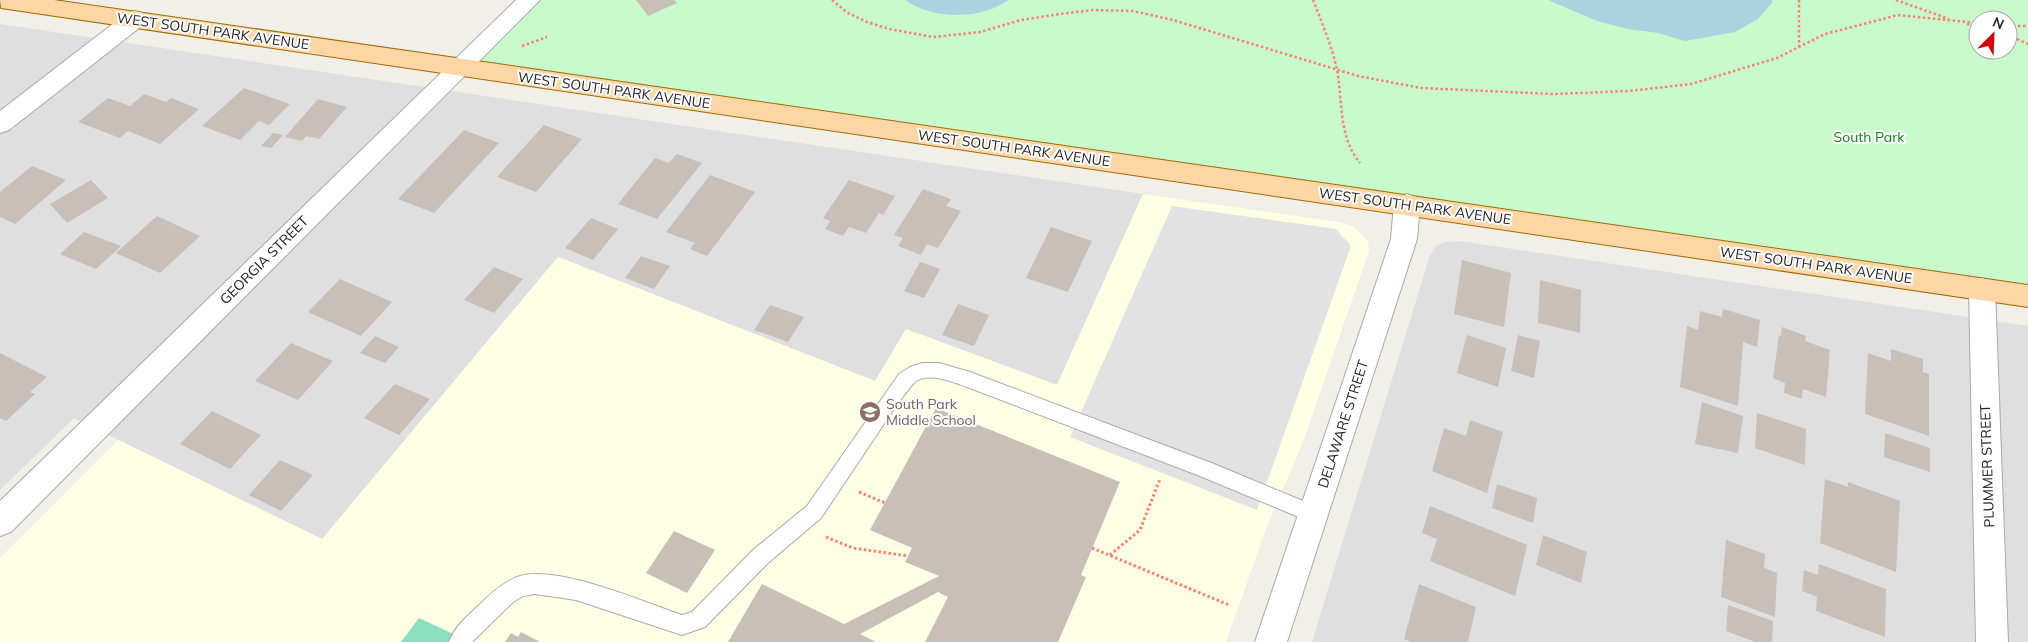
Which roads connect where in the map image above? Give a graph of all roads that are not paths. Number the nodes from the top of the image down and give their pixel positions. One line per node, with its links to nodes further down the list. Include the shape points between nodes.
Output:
1 (1, 0): 3 (main road, WEST SOUTH PARK AVENUE)
2 (529, 0): 4 (street, GEORGIA STREET)
3 (135, 19): 4 (main road, WEST SOUTH PARK AVENUE); 5 (street)
4 (458, 68): 6 (main road, WEST SOUTH PARK AVENUE); 10 (street, GEORGIA STREET)
5 (0, 124)
6 (1407, 204): 7 (main road, WEST SOUTH PARK AVENUE); 9 (street, DELAWARE STREET, via 1404,239)
7 (1982, 289): 8 (main road, WEST SOUTH PARK AVENUE); 13 (street, PLUMMER STREET)
8 (2028, 296)
9 (1313, 514): 11 (lane, via 955,375 936,370 922,371 909,376 894,394 814,512 761,556 698,620 682,625 560,586 531,583 519,586 498,602); 12 (street, DELAWARE STREET)
10 (0, 522)
11 (459, 642)
12 (1271, 642)
13 (1992, 642)

